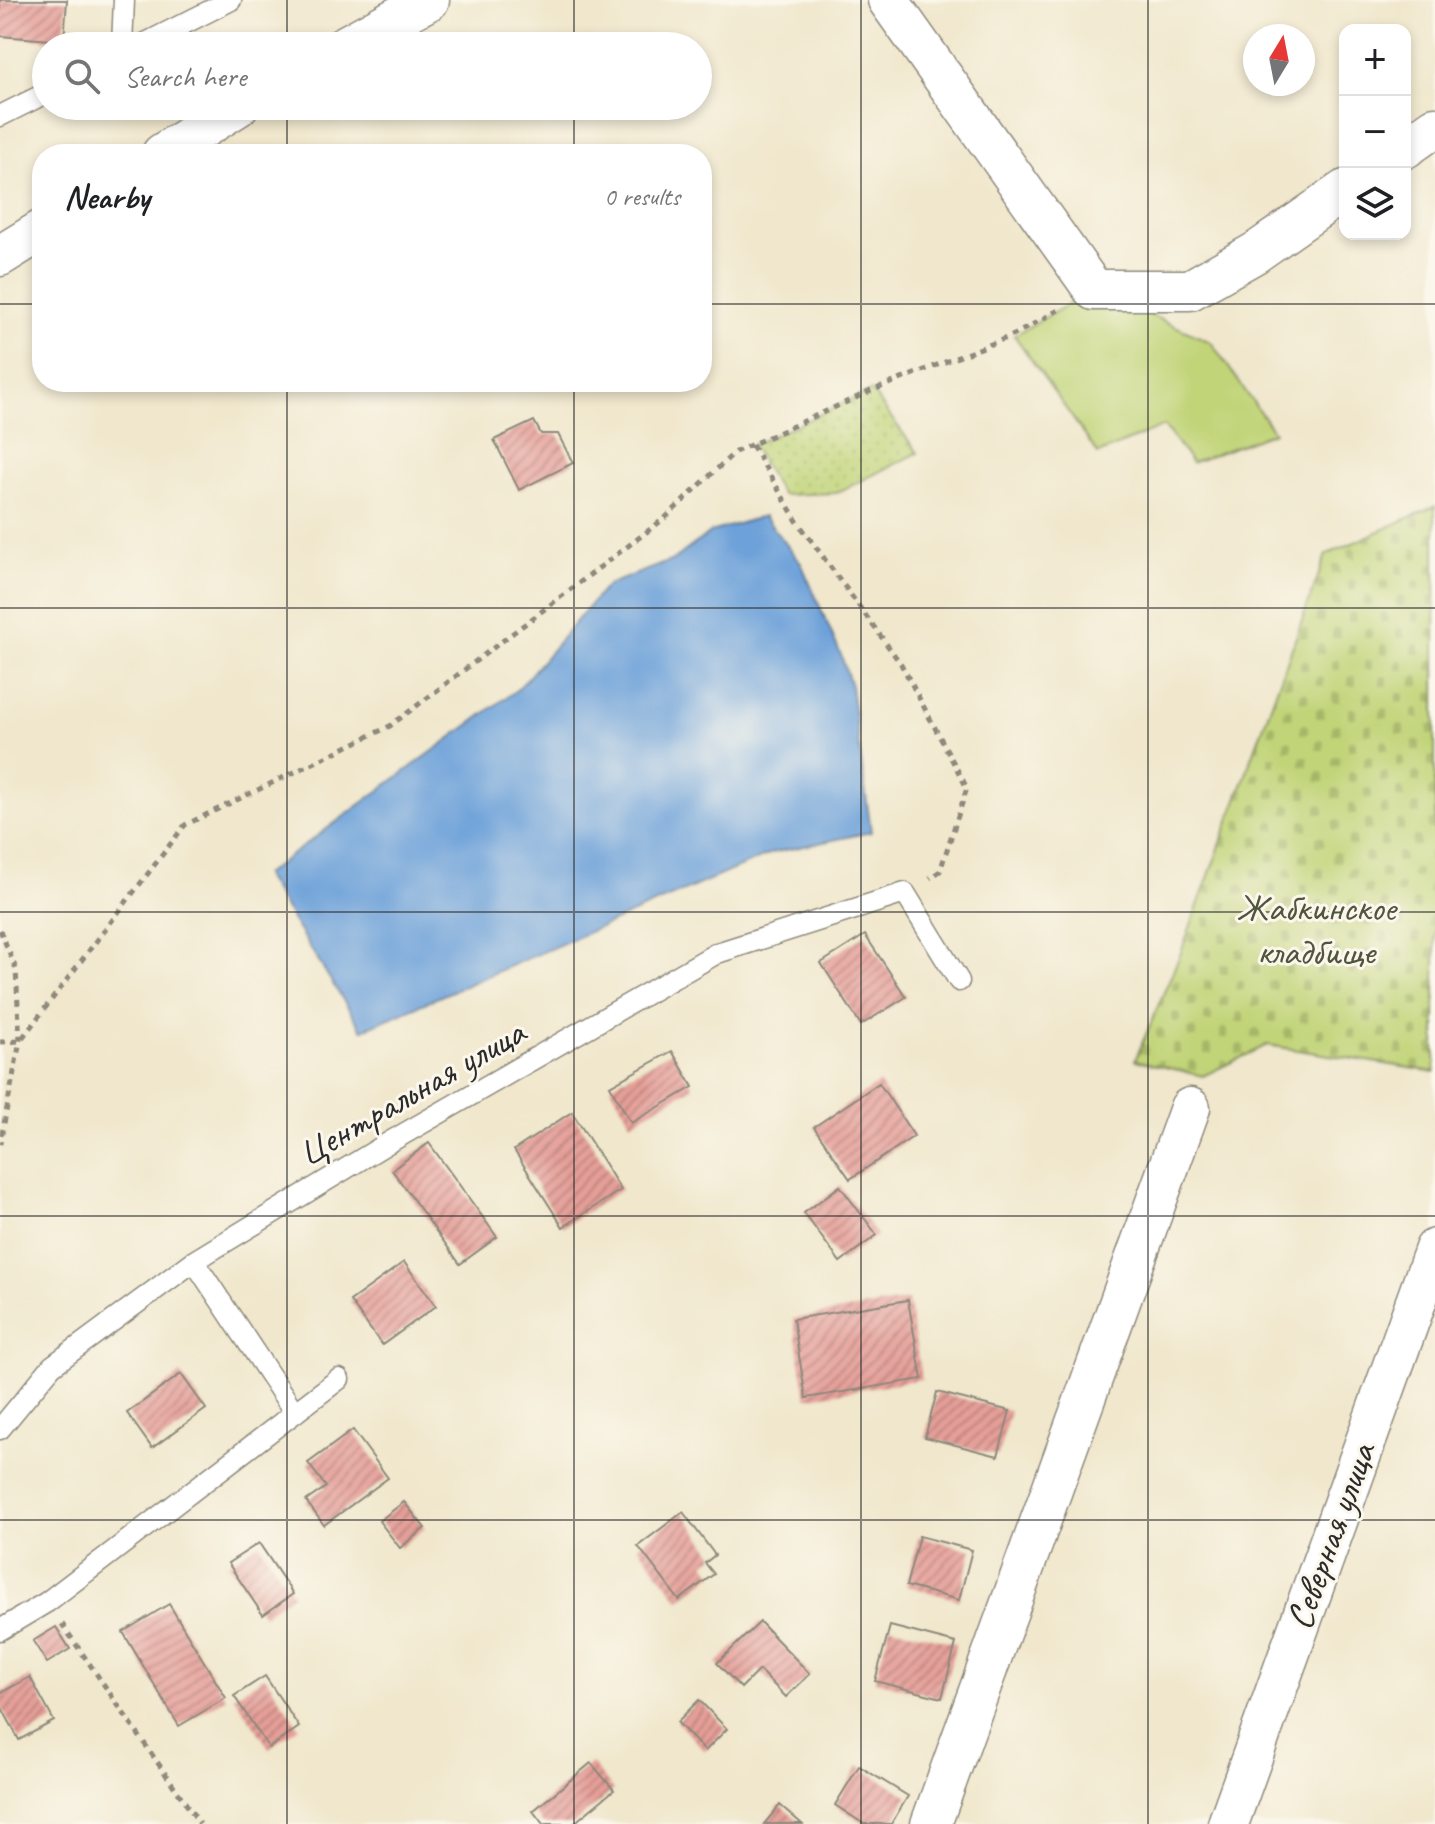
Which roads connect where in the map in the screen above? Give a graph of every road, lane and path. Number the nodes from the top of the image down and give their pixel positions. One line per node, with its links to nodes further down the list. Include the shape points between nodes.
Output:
1 (124, 0): 5 (lane)
2 (231, 0): 6 (lane)
3 (429, 0): 7 (street)
4 (888, 0): 15 (street)
5 (123, 32)
6 (168, 32)
7 (371, 32)
8 (32, 100): 9 (lane)
9 (0, 116)
10 (216, 120): 12 (street)
11 (1435, 127): 13 (street)
12 (178, 144)
13 (1411, 144)
14 (1339, 194): 15 (street, via 1255,253 1190,290)
15 (1094, 290): 16 (path, via 1014,335)
16 (752, 445): 17 (path, via 797,521 901,664 967,788 940,871); 20 (path, via 735,452 665,518 390,726 185,825)
17 (905, 893): 19 (lane); 25 (lane, Центральная улица, via 717,953)
18 (0, 930): 20 (path, via 16,969)
19 (959, 981)
20 (20, 1041): 21 (path); 23 (path)
21 (0, 1042)
22 (1190, 1108): 32 (street)
23 (0, 1144)
24 (1435, 1249): 33 (street, Северная улица)
25 (194, 1261): 27 (lane); 28 (lane, Центральная улица, via 52,1366)
26 (339, 1379): 27 (lane)
27 (295, 1413): 29 (lane)
28 (0, 1429)
29 (47, 1602): 30 (lane); 31 (path)
30 (0, 1630)
31 (200, 1824)
32 (931, 1824)
33 (1228, 1824)

